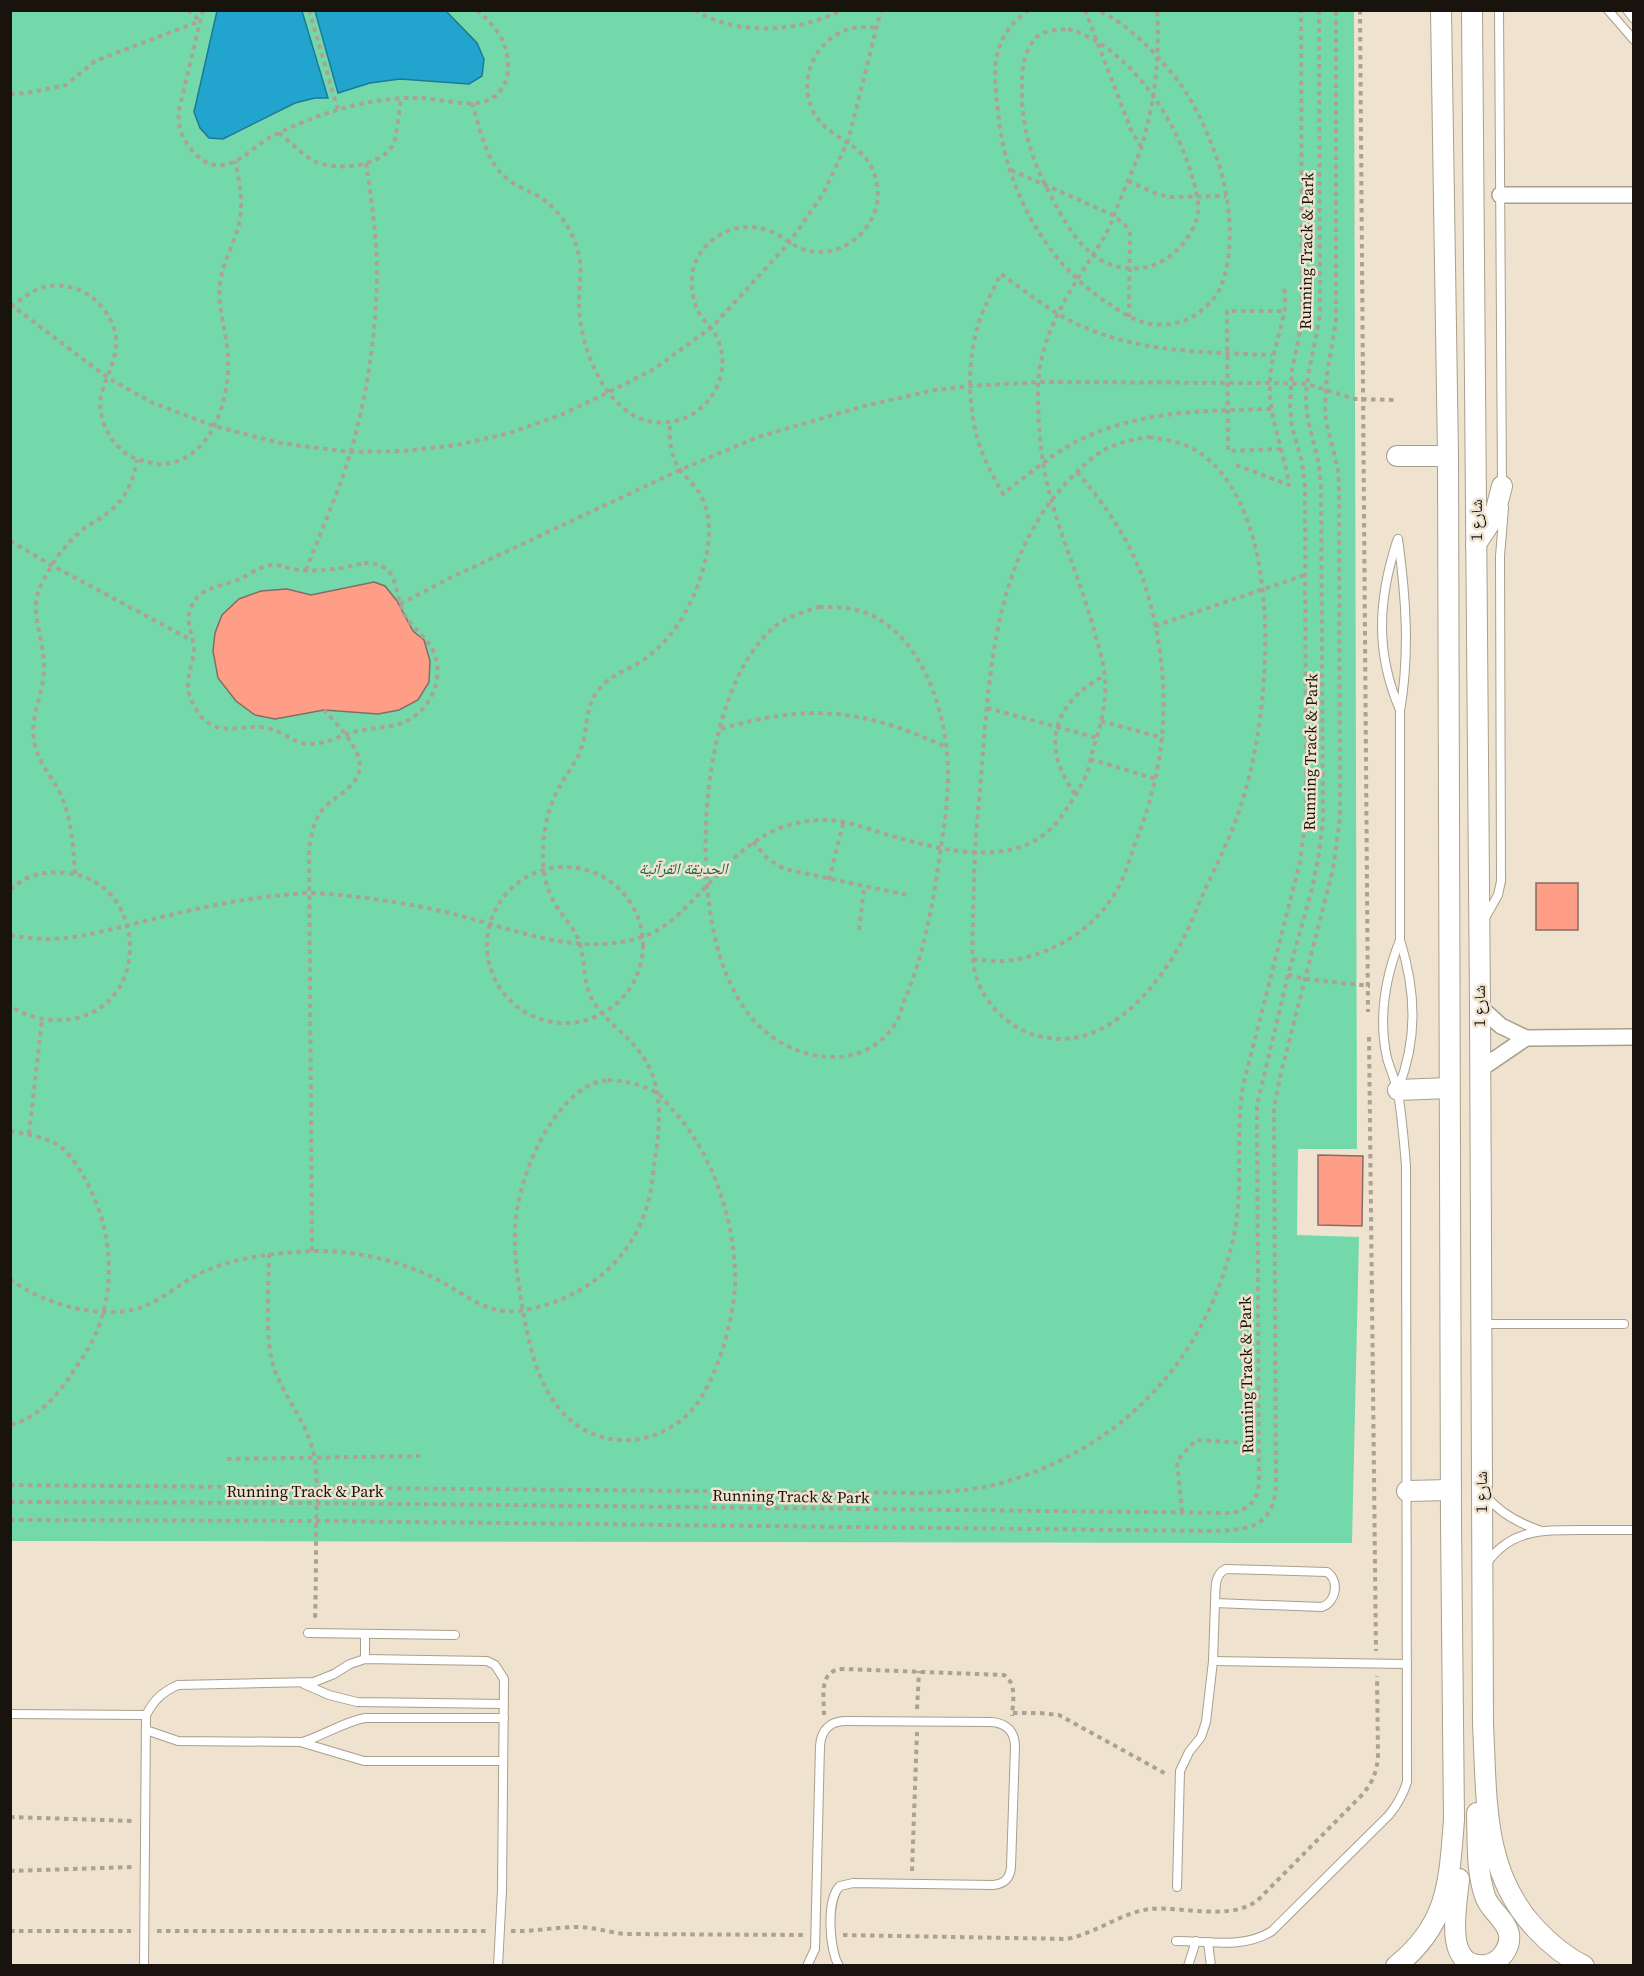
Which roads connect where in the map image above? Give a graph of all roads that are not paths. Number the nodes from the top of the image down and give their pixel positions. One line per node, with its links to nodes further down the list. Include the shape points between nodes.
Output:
1 (1442, 10): 12 (street, شارع 1)
2 (1472, 10): 14 (street, شارع 1)
3 (1499, 10): 8 (lane)
4 (1608, 10): 7 (lane)
5 (1627, 10): 6 (lane)
6 (1634, 19)
7 (1634, 40)
8 (1500, 195): 9 (street); 13 (lane)
9 (1627, 195): 10 (street)
10 (1634, 207)
11 (1397, 456): 12 (street)
12 (1448, 456): 22 (street, شارع 1)
13 (1502, 486): 14 (street, via 1494,517); 16 (lane, via 1501,881 1495,901)
14 (1476, 544): 16 (street, شارع 1)
15 (1400, 711): 15 (lane, via 1406,645 1398,540 1384,595 1382,635 1385,668); 17 (lane)
16 (1478, 930): 18 (street, شارع 1)
17 (1400, 940): 23 (lane, via 1414,1006 1410,1049); 23 (lane, via 1383,1005 1384,1040)
18 (1480, 1007): 20 (street, via 1501,1026); 21 (street, شارع 1)
19 (1634, 1037): 20 (street)
20 (1526, 1038): 21 (street)
21 (1479, 1070): 24 (street, شارع 1)
22 (1449, 1088): 23 (street); 26 (street, شارع 1)
23 (1398, 1090): 27 (lane, via 1406,1166)
24 (1480, 1324): 25 (lane); 28 (street, شارع 1)
25 (1624, 1324)
26 (1451, 1490): 27 (street); 48 (street, شارع 1)
27 (1407, 1491): 38 (lane)
28 (1481, 1491): 29 (lane, via 1507,1516); 31 (street, شارع 1)
29 (1539, 1530): 30 (lane); 31 (lane, via 1506,1545)
30 (1634, 1530)
31 (1482, 1572): 44 (street, شارع 1)
32 (1215, 1603): 32 (lane, via 1322,1607 1332,1599 1335,1580 1328,1572 1226,1569 1216,1577); 37 (lane)
33 (312, 1633): 34 (lane)
34 (365, 1634): 35 (lane); 36 (lane)
35 (455, 1635)
36 (365, 1659): 39 (lane, via 324,1679); 40 (lane, via 487,1661 495,1665 504,1679)
37 (1213, 1661): 38 (lane); 49 (lane, via 1204,1730 1184,1761 1179,1782)
38 (1407, 1664): 52 (lane, via 1407,1782 1397,1805 1272,1930 1249,1941)
39 (303, 1683): 40 (lane, via 357,1702); 42 (lane, via 178,1685 153,1702)
40 (504, 1704): 43 (lane)
41 (10, 1714): 42 (lane)
42 (147, 1715): 45 (lane)
43 (504, 1718): 46 (lane, via 365,1718); 47 (lane)
44 (1483, 1724): 48 (street, via 1476,1804 1480,1873 1489,1905 1504,1922 1509,1935 1500,1958 1489,1964 1476,1965 1457,1949 1459,1851); 60 (street, شارع 1, via 1490,1827 1506,1887 1543,1937)
45 (146, 1730): 46 (lane, via 187,1742); 53 (lane)
46 (300, 1743): 47 (lane, via 364,1761)
47 (503, 1761): 54 (lane)
48 (1454, 1820): 59 (street, شارع 1, via 1445,1897 1421,1941)
49 (1177, 1887)
50 (1176, 1941): 51 (lane)
51 (1196, 1941): 52 (lane); 57 (lane)
52 (1208, 1942): 58 (lane)
53 (144, 1965)
54 (498, 1965)
55 (807, 1965): 56 (lane, via 815,1935 820,1746 824,1730 838,1721 1006,1726 1015,1739 1008,1878 993,1885 840,1886 832,1896 831,1935)
56 (839, 1965)
57 (1188, 1965)
58 (1211, 1965)
59 (1396, 1965)
60 (1584, 1965)

